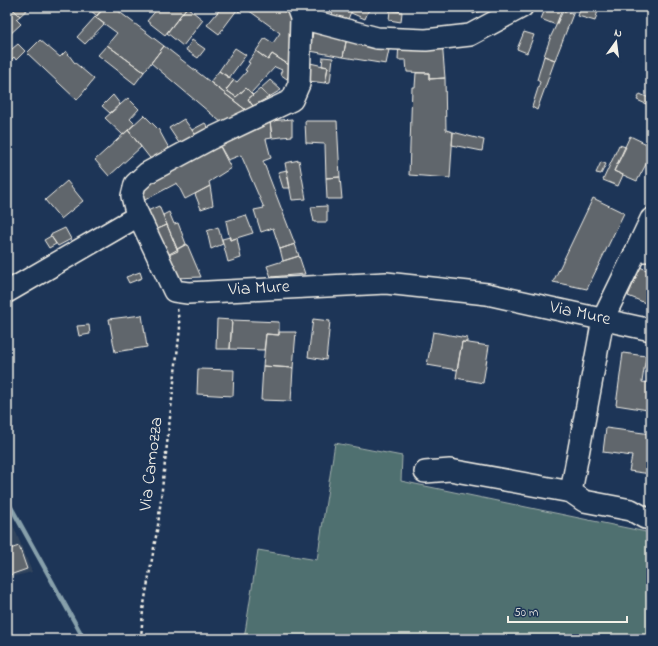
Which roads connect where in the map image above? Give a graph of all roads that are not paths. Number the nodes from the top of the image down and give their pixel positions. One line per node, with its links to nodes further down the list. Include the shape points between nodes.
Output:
1 (522, 7): 2 (street, via 470,35 426,40 377,38)
2 (299, 12): 3 (street, via 299,84 292,100 210,139 147,173 135,184 132,196)
3 (138, 216): 6 (street); 7 (street, Via Mure, via 174,291 188,293 386,283 487,294)
4 (651, 219): 5 (street)
5 (643, 251): 7 (street)
6 (7, 292)
7 (603, 319): 8 (street, Via Mure); 10 (street)
8 (651, 330)
9 (426, 472): 10 (street, via 450,470)
10 (571, 492): 11 (street, via 584,501 631,510)
11 (645, 518)

